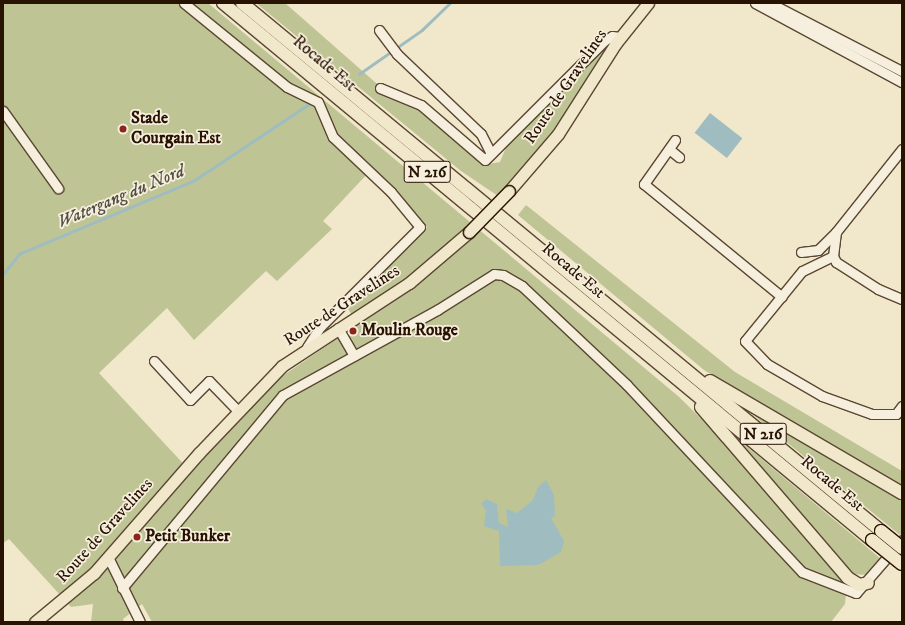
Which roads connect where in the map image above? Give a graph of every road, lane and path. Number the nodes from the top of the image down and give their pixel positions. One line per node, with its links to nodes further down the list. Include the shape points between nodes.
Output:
1 (184, 3): 26 (street, via 288,87 318,102 333,137 391,192 420,227 320,327)
2 (223, 3): 29 (highway, Rocade Est / N 216)
3 (242, 3): 25 (highway, Rocade Est / N 216)
4 (648, 3): 8 (main road, Route de Gravelines)
5 (755, 3): 10 (street)
6 (770, 3): 9 (street)
7 (379, 30): 16 (street, via 397,54 481,134)
8 (620, 37): 16 (street, via 612,36 604,41); 24 (main road, Route de Gravelines, bridge, via 558,134 509,191 469,232 416,279)
9 (902, 71)
10 (902, 82)
11 (380, 88): 16 (street, via 421,105 485,160)
12 (3, 111): 18 (street)
13 (675, 140): 14 (street)
14 (669, 149): 17 (street); 22 (street, via 644,184)
15 (902, 149): 19 (street)
16 (491, 154)
17 (679, 157)
18 (58, 188)
19 (836, 232): 20 (street, via 818,250); 21 (street)
20 (801, 252)
21 (833, 256): 22 (street, via 802,271); 23 (street, via 836,262 878,289)
22 (782, 296): 30 (street, via 745,341 767,364 822,396 872,414 896,414)
23 (902, 299)
24 (338, 328): 26 (main road, Route de Gravelines); 27 (street)
25 (645, 336): 32 (highway, via 748,405); 34 (highway, Rocade Est / N 216, bridge)
26 (307, 347): 31 (main road, Route de Gravelines, via 282,366)
27 (354, 356): 37 (street, via 437,310 485,277 508,276 528,291 634,391 798,568 851,593); 38 (street, via 294,386 272,404)
28 (154, 361): 31 (street, via 190,400 209,381)
29 (689, 389): 36 (highway, Rocade Est / N 216, bridge); 37 (highway, via 848,578 859,585)
30 (902, 406)
31 (238, 411): 35 (main road, Route de Gravelines)
32 (902, 493)
33 (902, 540): 37 (street)
34 (902, 548)
35 (108, 557): 38 (street); 39 (main road, Route de Gravelines, via 73,594)
36 (902, 564)
37 (868, 583)
38 (122, 588): 40 (street)
39 (35, 622)
40 (140, 622)

